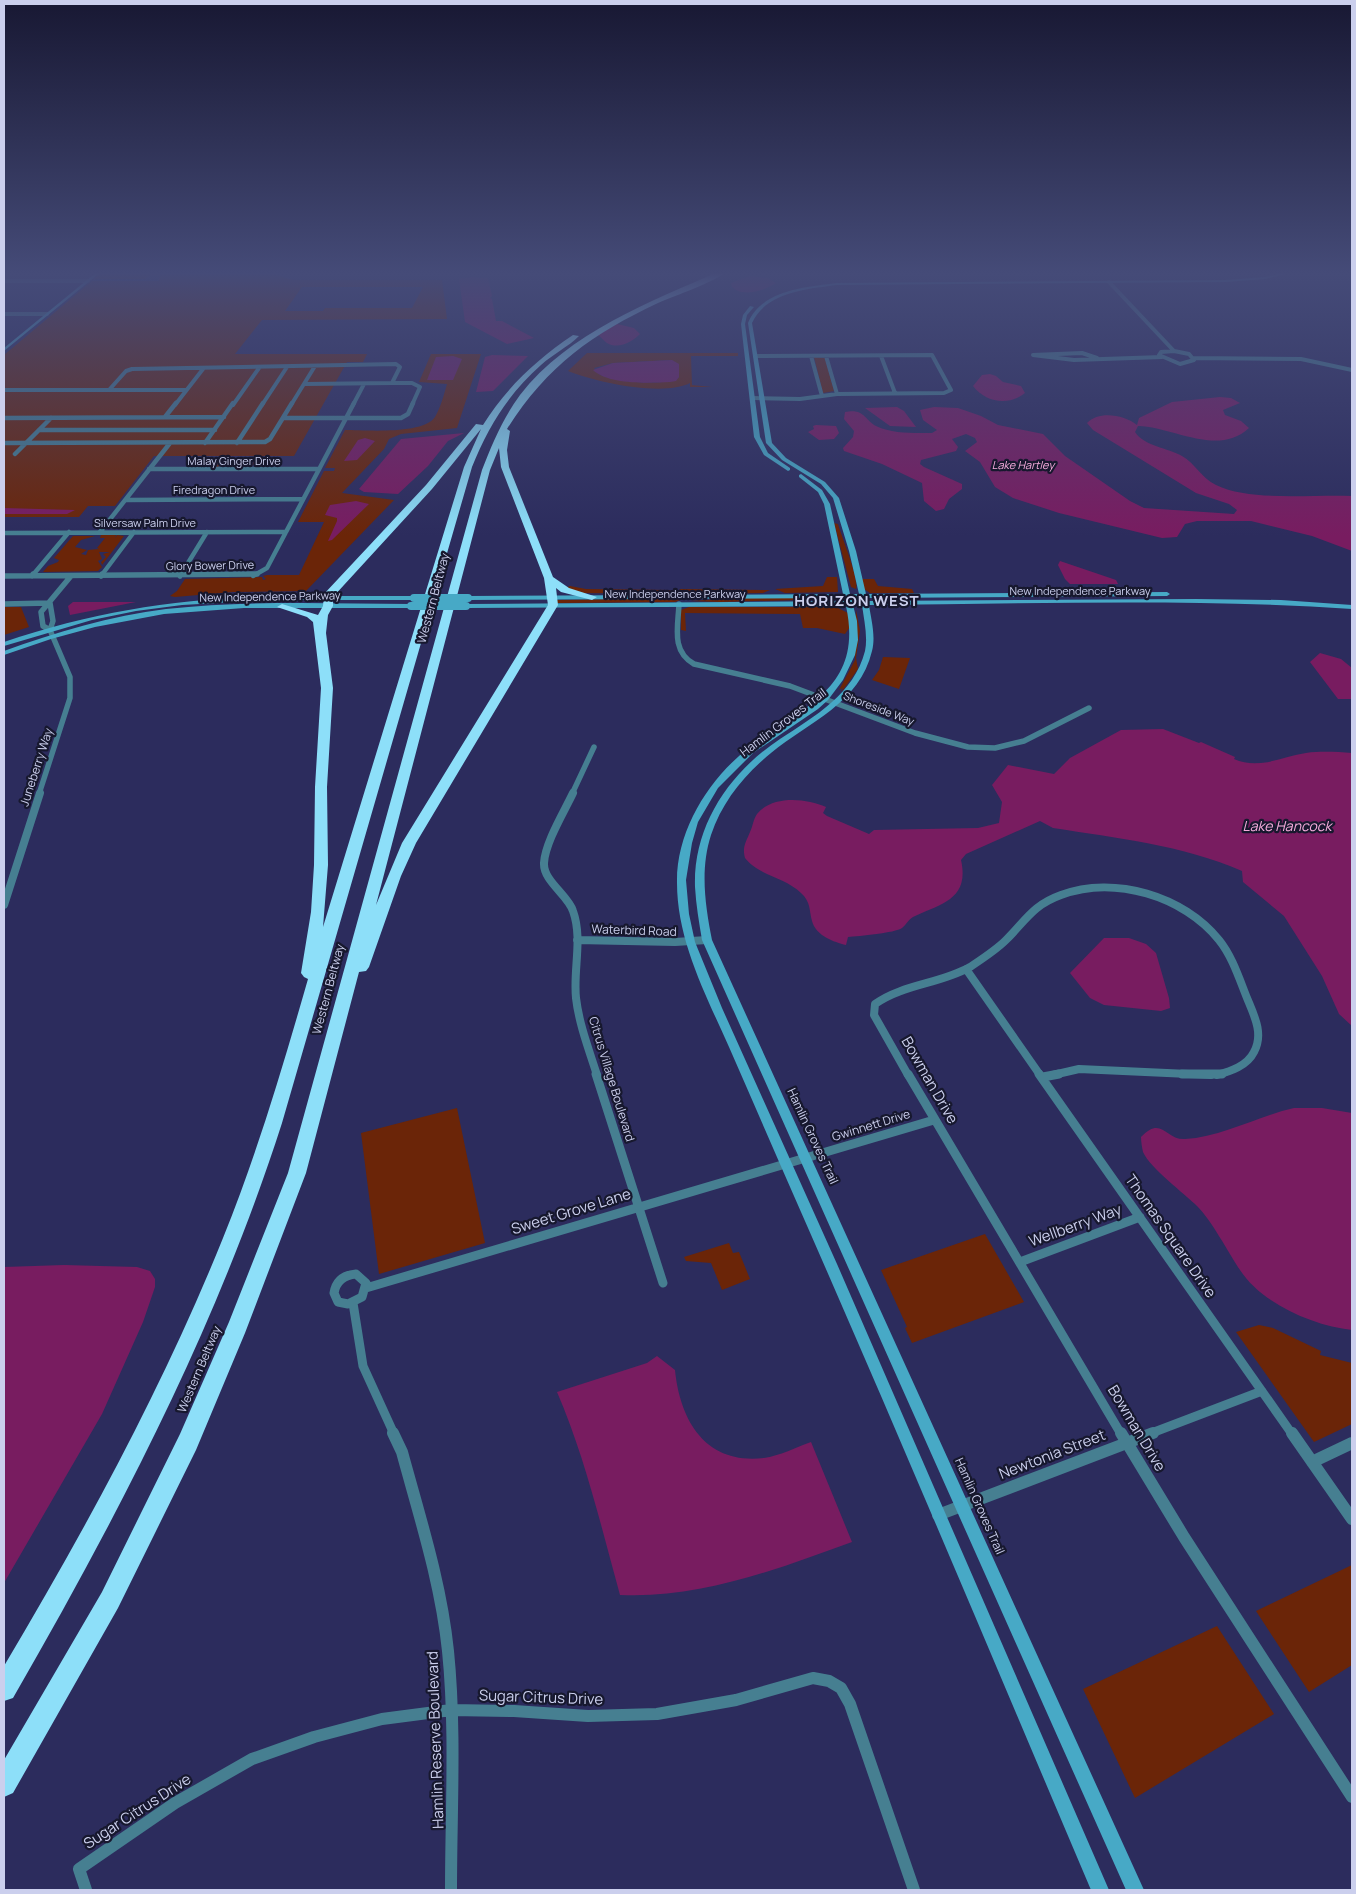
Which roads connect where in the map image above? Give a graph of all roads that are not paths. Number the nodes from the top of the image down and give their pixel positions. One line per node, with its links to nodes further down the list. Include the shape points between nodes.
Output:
1 (559, 359): 27 (highway, Western Beltway)
2 (747, 359): 25 (street, Hamlin Groves Trail)
3 (755, 359): 26 (street, Hamlin Groves Trail)
4 (812, 359): 24 (street)
5 (827, 359): 23 (street)
6 (882, 359): 22 (street)
7 (934, 359): 22 (street, via 951,390 944,393)
8 (1168, 359): 9 (street, via 1180,364 1191,363)
9 (1192, 359)
10 (1298, 359): 15 (street)
11 (314, 366): 12 (street); 16 (street); 18 (street, via 399,365)
12 (287, 367): 13 (street); 40 (street)
13 (259, 368): 14 (street); 29 (street)
14 (203, 369): 20 (street, via 132,369 126,371); 21 (street)
15 (1352, 370)
16 (304, 384): 17 (street); 32 (street)
17 (364, 384): 18 (street); 33 (street, Glory Bower Drive)
18 (392, 384): 33 (street, via 420,386 408,414 397,418)
19 (4, 390): 20 (street)
20 (109, 390): 21 (street)
21 (186, 390): 28 (street)
22 (895, 393): 23 (street)
23 (837, 394): 24 (street)
24 (822, 396): 26 (street)
25 (752, 398): 26 (street); 46 (street, Hamlin Groves Trail, via 757,438 762,449 820,491)
26 (761, 398): 47 (street, Hamlin Groves Trail, via 767,437 772,448 789,463 823,482 836,498)
27 (507, 406): 59 (highway, via 505,467); 66 (highway, via 490,412 429,487 329,594); 86 (highway, Western Beltway, via 490,457); 87 (highway, Western Beltway, via 479,437 468,467)
28 (165, 417): 29 (street); 31 (street)
29 (224, 417): 35 (street)
30 (4, 418): 31 (street)
31 (51, 418): 34 (street)
32 (283, 418): 33 (street); 40 (street, via 265,442)
33 (345, 418): 43 (street, Glory Bower Drive)
34 (39, 430): 35 (street); 37 (street)
35 (215, 430): 39 (street)
36 (4, 443): 37 (street)
37 (26, 443): 38 (street); 41 (street)
38 (170, 443): 39 (street); 42 (street)
39 (206, 443): 40 (street)
40 (237, 443)
41 (15, 454)
42 (149, 469): 43 (street, Malay Ginger Drive); 45 (street)
43 (319, 469): 44 (street, Glory Bower Drive)
44 (303, 499): 45 (street, Firedragon Drive); 52 (street, Glory Bower Drive)
45 (126, 500): 49 (street)
46 (830, 515): 47 (street); 62 (street, Hamlin Groves Trail)
47 (841, 515): 63 (street, Hamlin Groves Trail)
48 (68, 532): 49 (street, Silversaw Palm Drive); 53 (street, Silversaw Palm Drive); 55 (street)
49 (100, 532): 50 (street, Silversaw Palm Drive)
50 (134, 532): 51 (street, Silversaw Palm Drive); 57 (street)
51 (207, 532): 52 (street, Silversaw Palm Drive); 58 (street)
52 (286, 532): 58 (street, Glory Bower Drive, via 268,568 261,573 251,576)
53 (4, 533)
54 (4, 576): 55 (street, Glory Bower Drive)
55 (32, 576): 56 (street, Glory Bower Drive)
56 (71, 576): 57 (street, Glory Bower Drive); 68 (street, Juneberry Way)
57 (101, 576): 58 (street, Glory Bower Drive)
58 (180, 576)
59 (549, 578): 61 (highway, via 566,590); 64 (highway)
60 (701, 596): 61 (street, New Independence Parkway); 62 (street, New Independence Parkway); 70 (street)
61 (592, 597): 64 (street, New Independence Parkway)
62 (848, 599): 63 (street, New Independence Parkway); 70 (street, New Independence Parkway); 77 (street, Hamlin Groves Trail, via 854,627 853,646 843,672)
63 (864, 599): 65 (street, New Independence Parkway, via 1248,594); 72 (street, New Independence Parkway, via 1248,601); 78 (street, Hamlin Groves Trail, via 870,634 866,657 856,679)
64 (553, 601): 67 (street, New Independence Parkway); 70 (street, New Independence Parkway); 86 (highway, via 409,843)
65 (1352, 601)
66 (328, 602): 67 (street, New Independence Parkway, bridge, via 411,606); 67 (street, New Independence Parkway, bridge, via 414,598); 71 (street, New Independence Parkway); 73 (street, New Independence Parkway, via 220,600 181,603 137,608); 74 (highway)
67 (467, 602)
68 (50, 603): 69 (street); 73 (street, Juneberry Way); 73 (street, Juneberry Way, via 40,616 43,626)
69 (4, 604)
70 (678, 604): 77 (street, Shoreside Way, via 678,648 691,663 775,680)
71 (282, 607): 73 (street, New Independence Parkway, via 186,610); 74 (highway, via 311,615 318,621)
72 (1352, 607)
73 (52, 633): 75 (street, New Independence Parkway); 76 (street, New Independence Parkway); 81 (street, Juneberry Way, via 70,677 70,698)
74 (321, 633): 87 (highway, via 327,688 318,912)
75 (4, 644)
76 (4, 653)
77 (825, 698): 78 (street, Shoreside Way); 84 (street, Hamlin Groves Trail, via 742,758 715,786 694,822 687,843 682,880)
78 (837, 703): 79 (street, Shoreside Way, via 916,733 980,748 1015,745); 83 (street, Hamlin Groves Trail, via 751,766 736,781 717,811 709,826 700,863 698,897)
79 (1089, 708)
80 (594, 747): 82 (street, Citrus Village Boulevard, via 544,863 545,872 573,908)
81 (4, 902)
82 (577, 940): 84 (street, Waterbird Road); 92 (street, Citrus Village Boulevard, via 576,997 582,1028)
83 (707, 940): 84 (street, Waterbird Road); 90 (street, Hamlin Groves Trail)
84 (690, 942): 91 (street, Hamlin Groves Trail)
85 (966, 969): 88 (street, Thomas Square Drive); 88 (street, Bowman Drive, via 1007,939 1025,915 1040,904 1088,889 1126,890 1166,901 1194,917 1219,941 1256,1019 1259,1043 1246,1063 1232,1072 1216,1075 1079,1069); 89 (street, Bowman Drive, via 886,996 875,1004 877,1021)
86 (338, 1024): 107 (highway, Western Beltway, via 296,1173 275,1233 188,1442 110,1600)
87 (291, 1062): 105 (highway, Western Beltway, via 252,1188 196,1326 148,1428 66,1585)
88 (1043, 1077): 93 (street, Thomas Square Drive)
89 (934, 1120): 90 (street, Gwinnett Drive); 94 (street, Bowman Drive)
90 (805, 1158): 91 (street, Gwinnett Drive); 102 (street, Hamlin Groves Trail)
91 (786, 1164): 92 (street, Sweet Grove Lane); 103 (street, Hamlin Groves Trail)
92 (640, 1206): 95 (street, Citrus Village Boulevard); 96 (street, Sweet Grove Lane)
93 (1140, 1217): 94 (street, Wellberry Way); 98 (street, Thomas Square Drive)
94 (1020, 1262): 99 (street, Bowman Drive)
95 (663, 1283)
96 (366, 1288): 97 (street, via 362,1297); 97 (street, via 364,1279 356,1274 337,1283 335,1298 342,1304)
97 (353, 1303): 106 (street, Hamlin Reserve Boulevard, via 363,1366 402,1452 437,1578 448,1652)
98 (1262, 1391): 99 (street, Newtonia Street); 101 (street, Thomas Square Drive)
99 (1126, 1442): 102 (street, Newtonia Street); 108 (street, Bowman Drive)
100 (1352, 1443): 101 (street)
101 (1312, 1462): 104 (street, Thomas Square Drive)
102 (962, 1506): 103 (street, Newtonia Street); 113 (street, Hamlin Groves Trail)
103 (938, 1515): 112 (street, Hamlin Groves Trail)
104 (1352, 1519)
105 (4, 1689)
106 (451, 1710): 109 (street, Sugar Citrus Drive, via 382,1719 314,1737 252,1759 175,1802 79,1869); 110 (street, Hamlin Reserve Boulevard); 111 (street, Sugar Citrus Drive, via 588,1716 657,1714 736,1700 813,1678 829,1681 841,1688 850,1704)
107 (4, 1784)
108 (1352, 1796)
109 (86, 1890)
110 (451, 1890)
111 (914, 1890)
112 (1100, 1890)
113 (1136, 1890)

